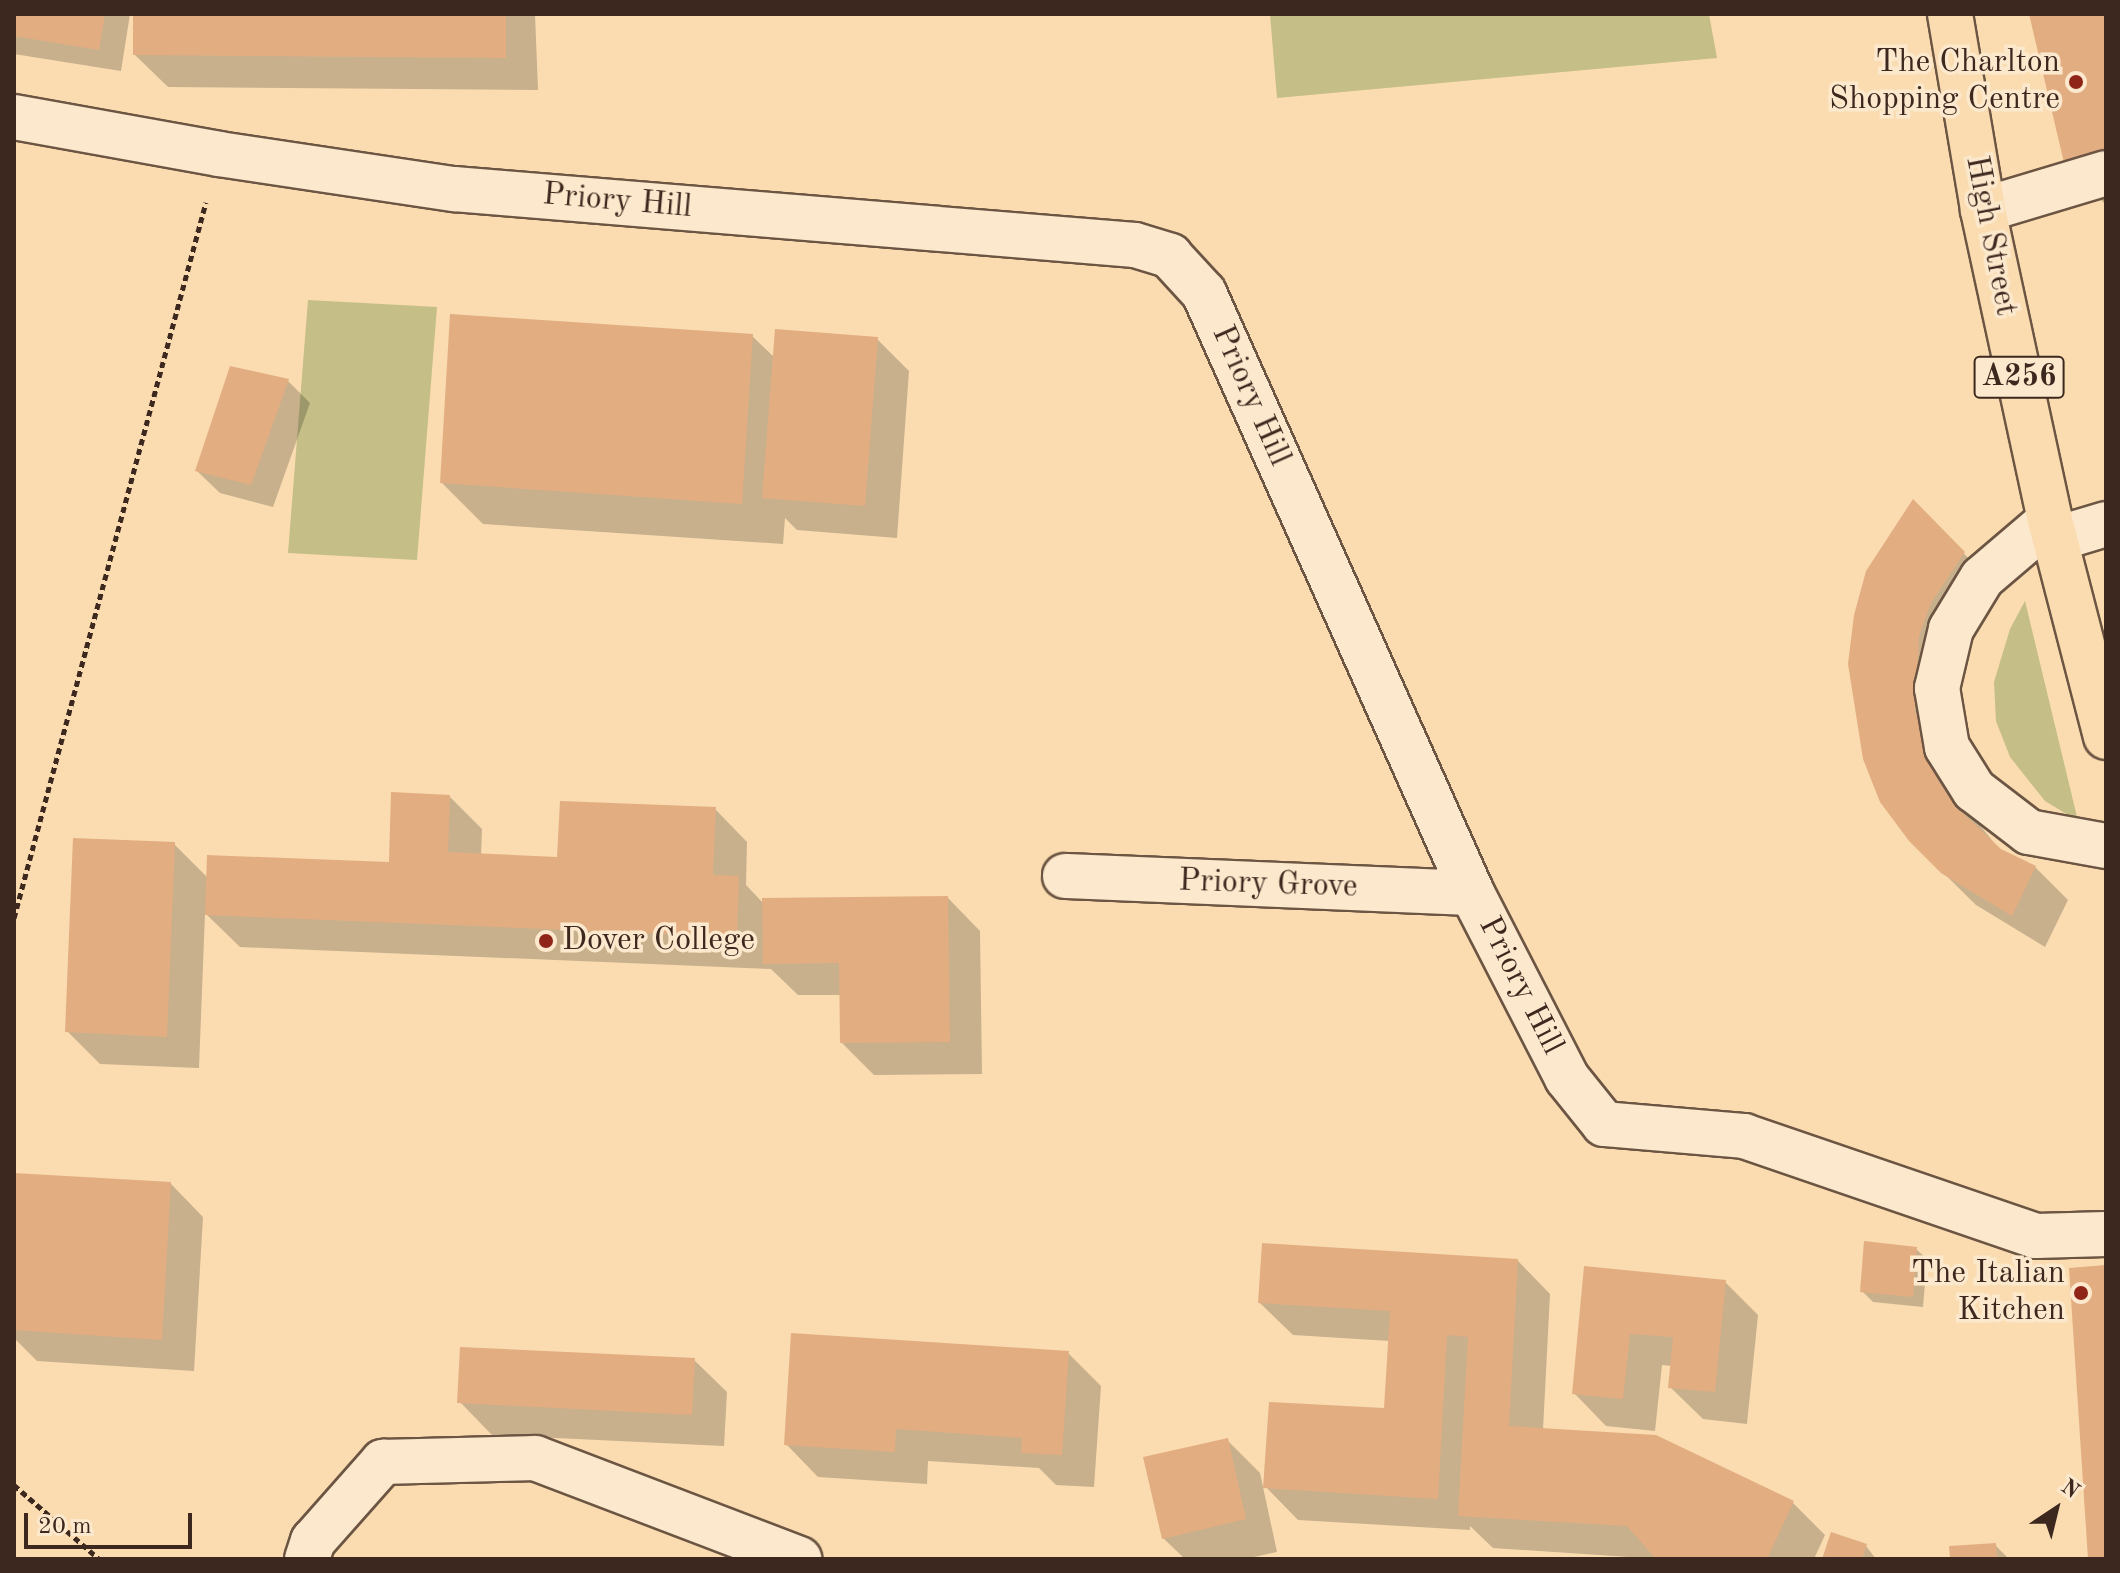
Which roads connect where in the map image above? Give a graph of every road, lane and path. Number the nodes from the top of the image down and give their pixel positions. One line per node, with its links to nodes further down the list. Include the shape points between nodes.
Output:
1 (1950, 14): 5 (main road, High Street / A256)
2 (14, 117): 3 (street, Priory Hill)
3 (219, 154): 11 (street, Priory Hill, via 454,189 1135,245 1170,256 1204,293); 12 (path)
4 (2106, 173): 5 (street)
5 (1983, 210): 7 (main road, High Street / A256)
6 (2106, 524): 7 (street)
7 (2053, 529): 8 (main road, High Street / A256); 9 (street, via 1982,578 1951,629 1937,688 1944,732 1947,747 1974,790 2029,832)
8 (2106, 737)
9 (2106, 846)
10 (1065, 876): 11 (street, Priory Grove)
11 (1472, 893): 13 (street, Priory Hill, via 1567,1078 1604,1124 1744,1136 2036,1236)
12 (14, 918)
13 (2106, 1234)
14 (14, 1485): 15 (path)
15 (99, 1559)
16 (307, 1559): 17 (street, via 313,1541 383,1462 535,1458)
17 (799, 1559)

